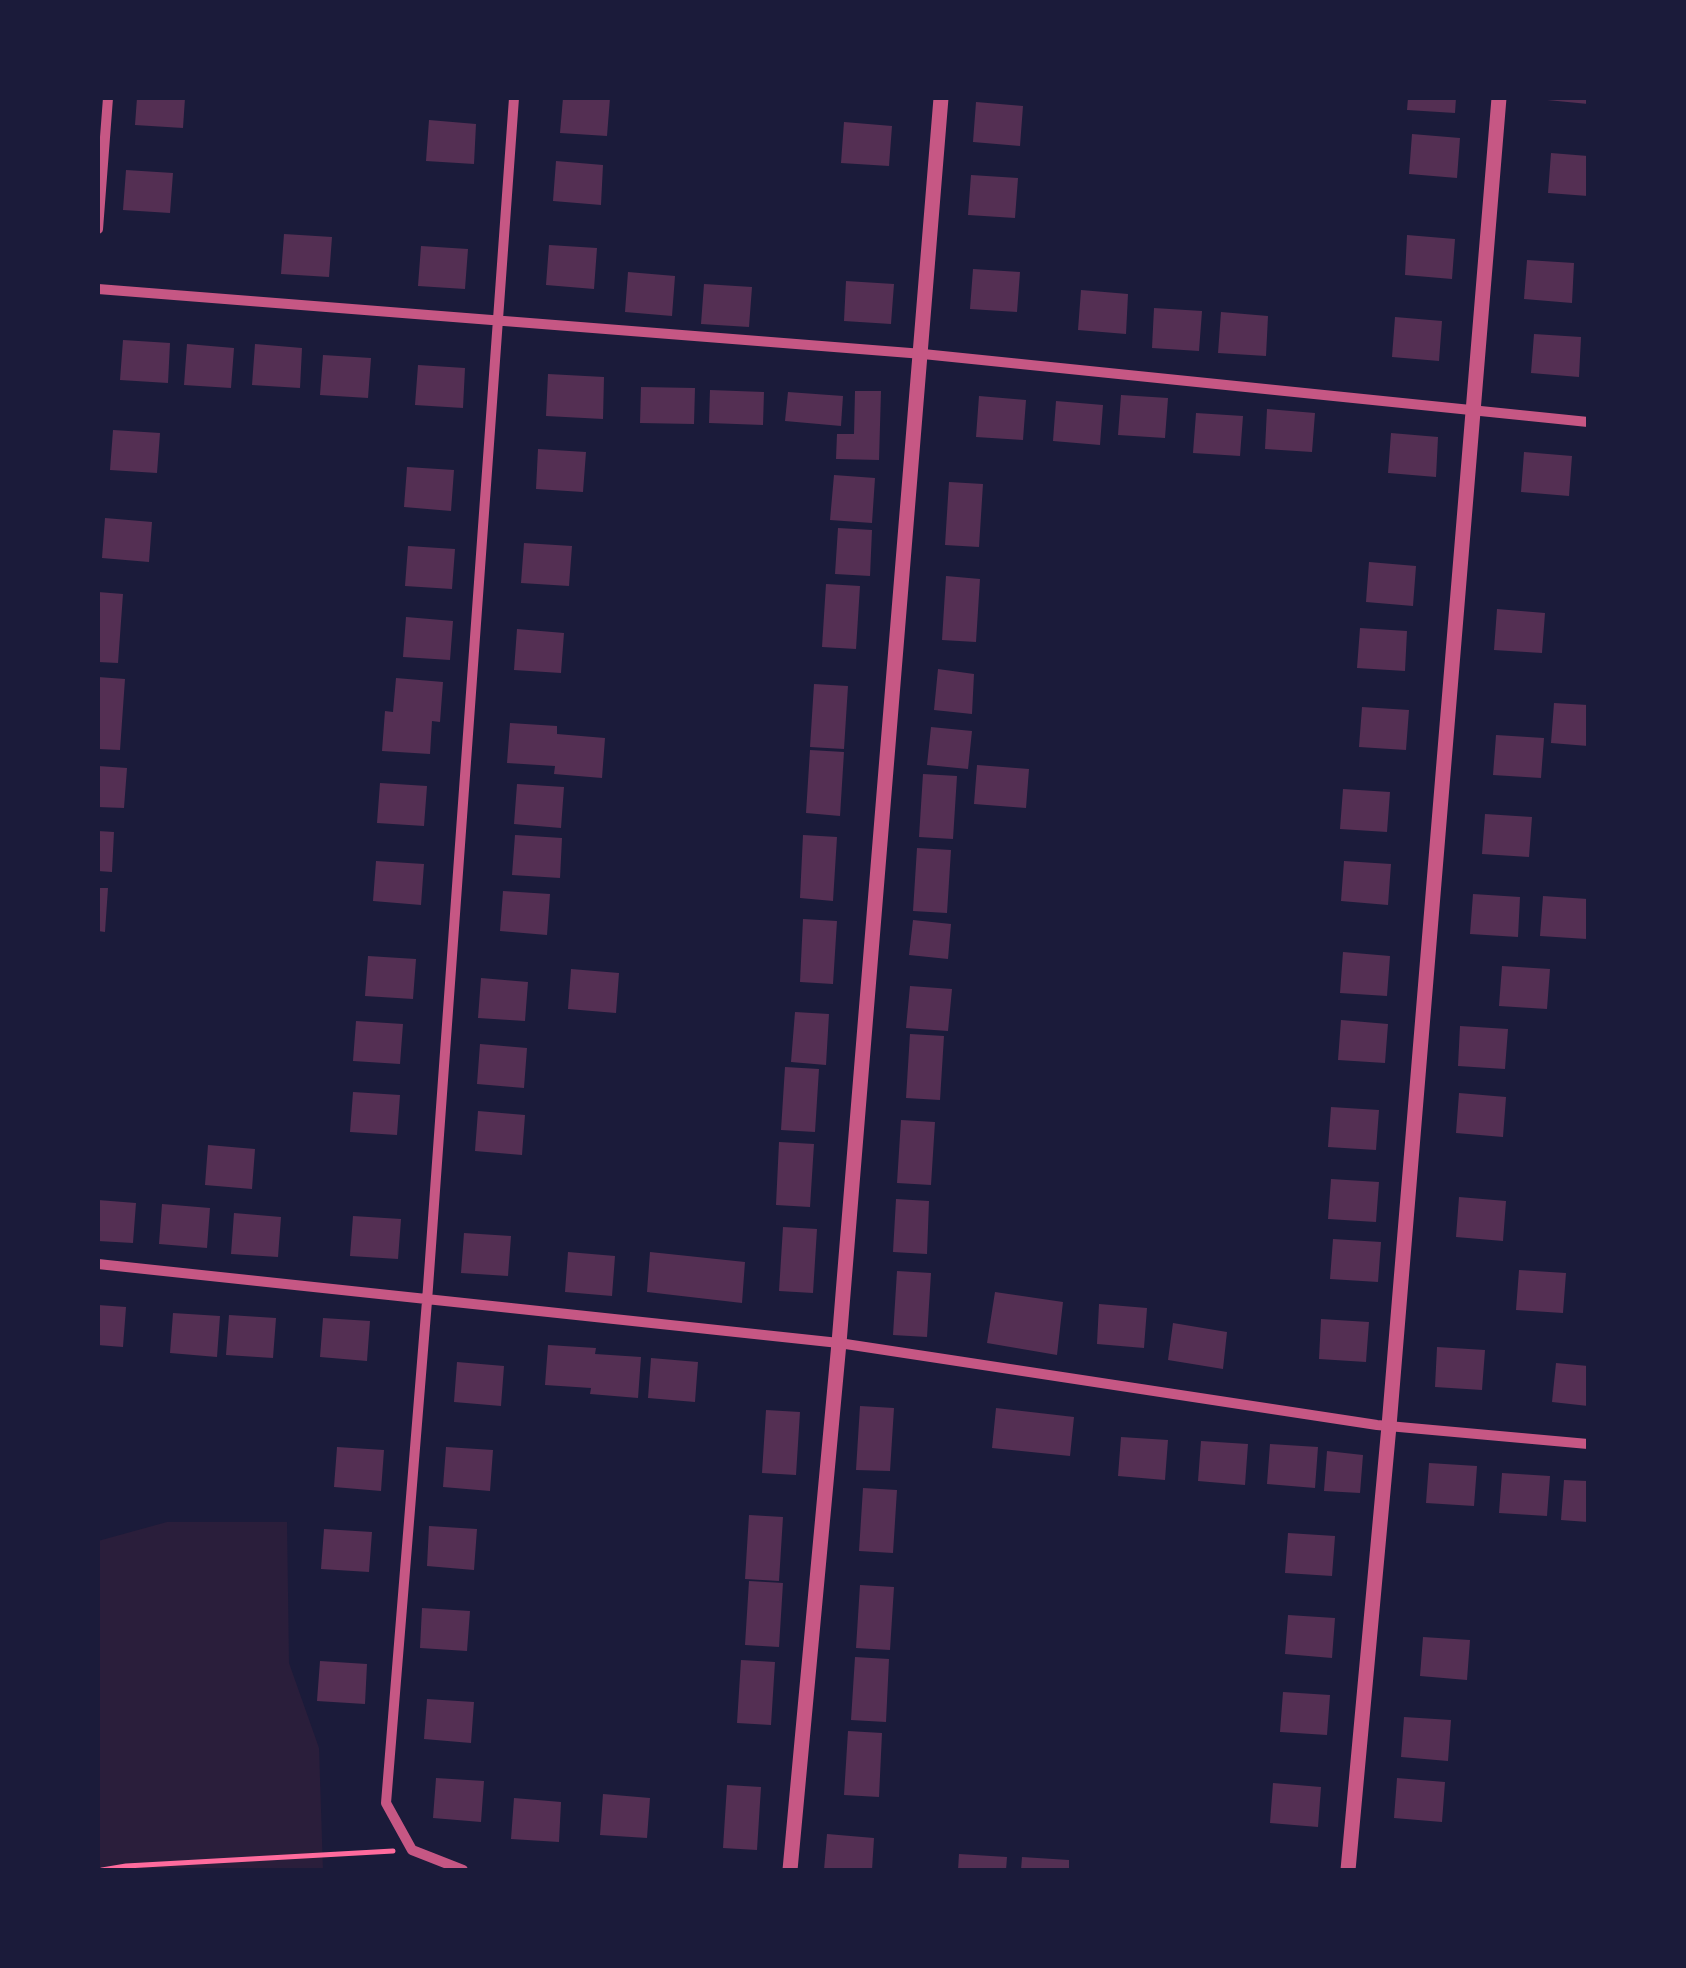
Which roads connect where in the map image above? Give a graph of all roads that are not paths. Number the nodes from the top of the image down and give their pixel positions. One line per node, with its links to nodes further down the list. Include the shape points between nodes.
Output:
1 (108, 98): 5 (street)
2 (514, 98): 7 (street)
3 (941, 98): 8 (street)
4 (1499, 98): 9 (street)
5 (98, 229)
6 (98, 289): 7 (street)
7 (498, 323): 8 (street); 12 (street)
8 (922, 354): 9 (street); 13 (street)
9 (1474, 412): 10 (street); 14 (street)
10 (1588, 422)
11 (98, 1264): 12 (street)
12 (427, 1300): 13 (street); 16 (street, via 386,1803 412,1850)
13 (839, 1343): 14 (street); 17 (street)
14 (1390, 1426): 15 (street); 18 (street)
15 (1588, 1444)
16 (463, 1870)
17 (790, 1870)
18 (1348, 1870)

